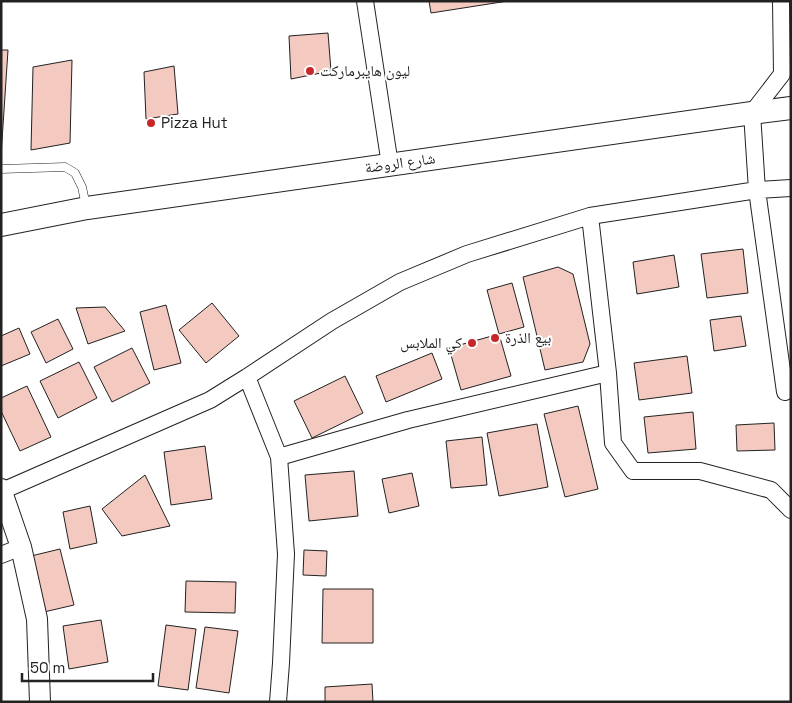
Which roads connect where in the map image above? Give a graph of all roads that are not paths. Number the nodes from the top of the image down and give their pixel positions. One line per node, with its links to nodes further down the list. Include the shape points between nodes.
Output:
1 (365, 1): 5 (street)
2 (781, 1): 4 (street, via 782,74)
3 (791, 108): 4 (main road, شارع الروضة)
4 (752, 113): 5 (main road, شارع الروضة); 8 (street)
5 (390, 165): 9 (main road, شارع الروضة)
6 (1, 169): 9 (lane, via 65,167 75,173 82,186)
7 (791, 188): 8 (street)
8 (757, 190): 10 (street); 14 (street)
9 (87, 208): 11 (main road, شارع الروضة)
10 (590, 216): 12 (street); 13 (street, via 467,254 400,282 332,321)
11 (4, 223)
12 (608, 373): 15 (street, via 408,420); 17 (street, via 613,444 633,471 700,471 771,490)
13 (247, 377): 15 (street); 16 (street, via 210,400)
14 (785, 392)
15 (280, 456): 21 (street, via 286,554)
16 (2, 490): 18 (street)
17 (791, 510)
18 (21, 547): 19 (street); 20 (street, via 37,619)
19 (1, 555)
20 (40, 702)
21 (278, 702)

